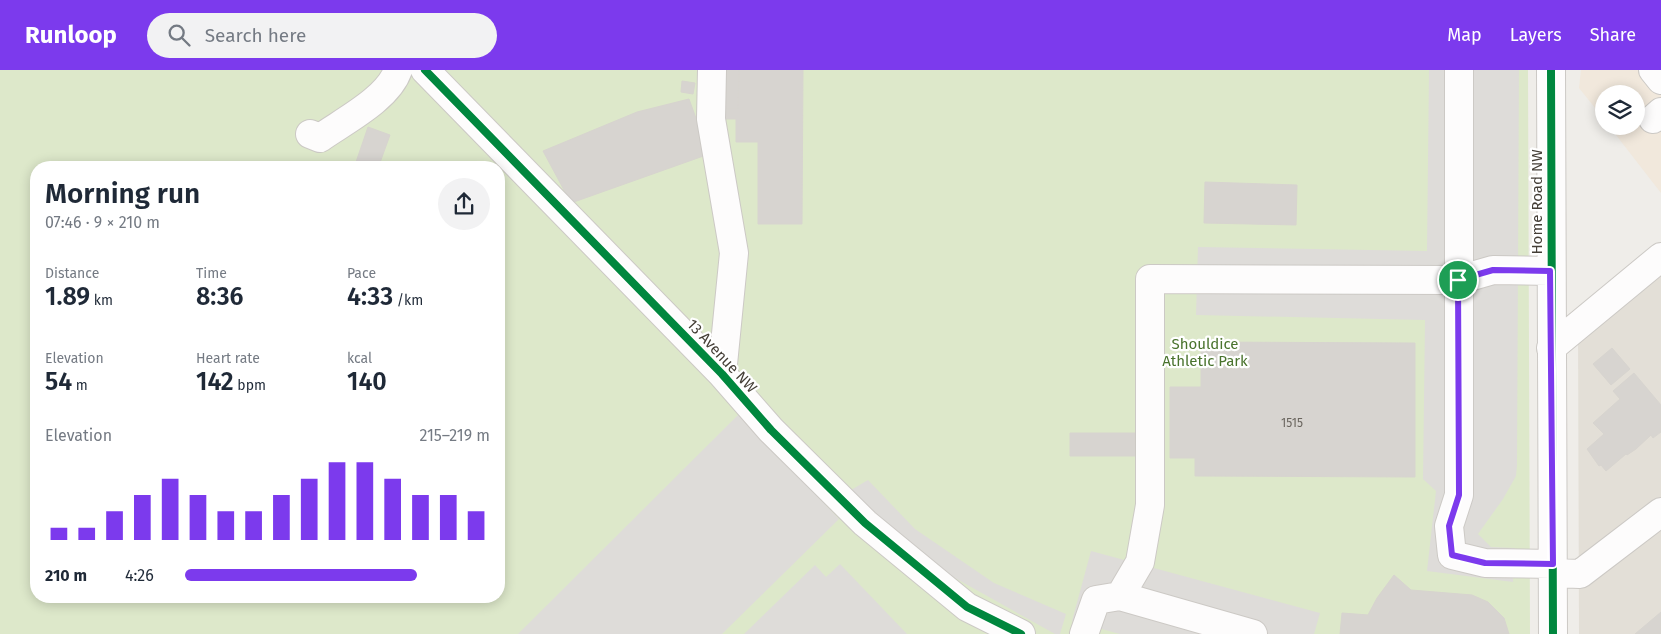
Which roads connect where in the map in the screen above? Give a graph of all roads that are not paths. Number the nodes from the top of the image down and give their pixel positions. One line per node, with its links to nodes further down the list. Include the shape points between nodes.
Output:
1 (398, 70): 8 (street, via 374,102 320,138)
2 (425, 70): 13 (street, 13 Avenue NW)
3 (712, 70): 13 (street, via 711,119 734,253)
4 (1459, 70): 11 (street)
5 (1551, 70): 10 (street, Home Road NW)
6 (1653, 70): 7 (street)
7 (1661, 80)
8 (310, 134)
9 (1661, 256): 12 (street)
10 (1550, 271): 11 (street, via 1493,270); 12 (street, Home Road NW)
11 (1458, 280): 15 (street, via 1459,495 1449,526 1452,555 1485,563); 16 (street, via 1150,279 1150,505 1140,562)
12 (1551, 348): 15 (street, Home Road NW)
13 (722, 374): 17 (street, 13 Avenue NW, via 770,430 865,523 967,606)
14 (1661, 512): 15 (street, via 1580,574)
15 (1553, 569): 20 (street, Home Road NW)
16 (1120, 596): 18 (street, via 1096,600); 19 (street)
17 (1021, 634)
18 (1084, 634)
19 (1253, 634)
20 (1553, 634)

